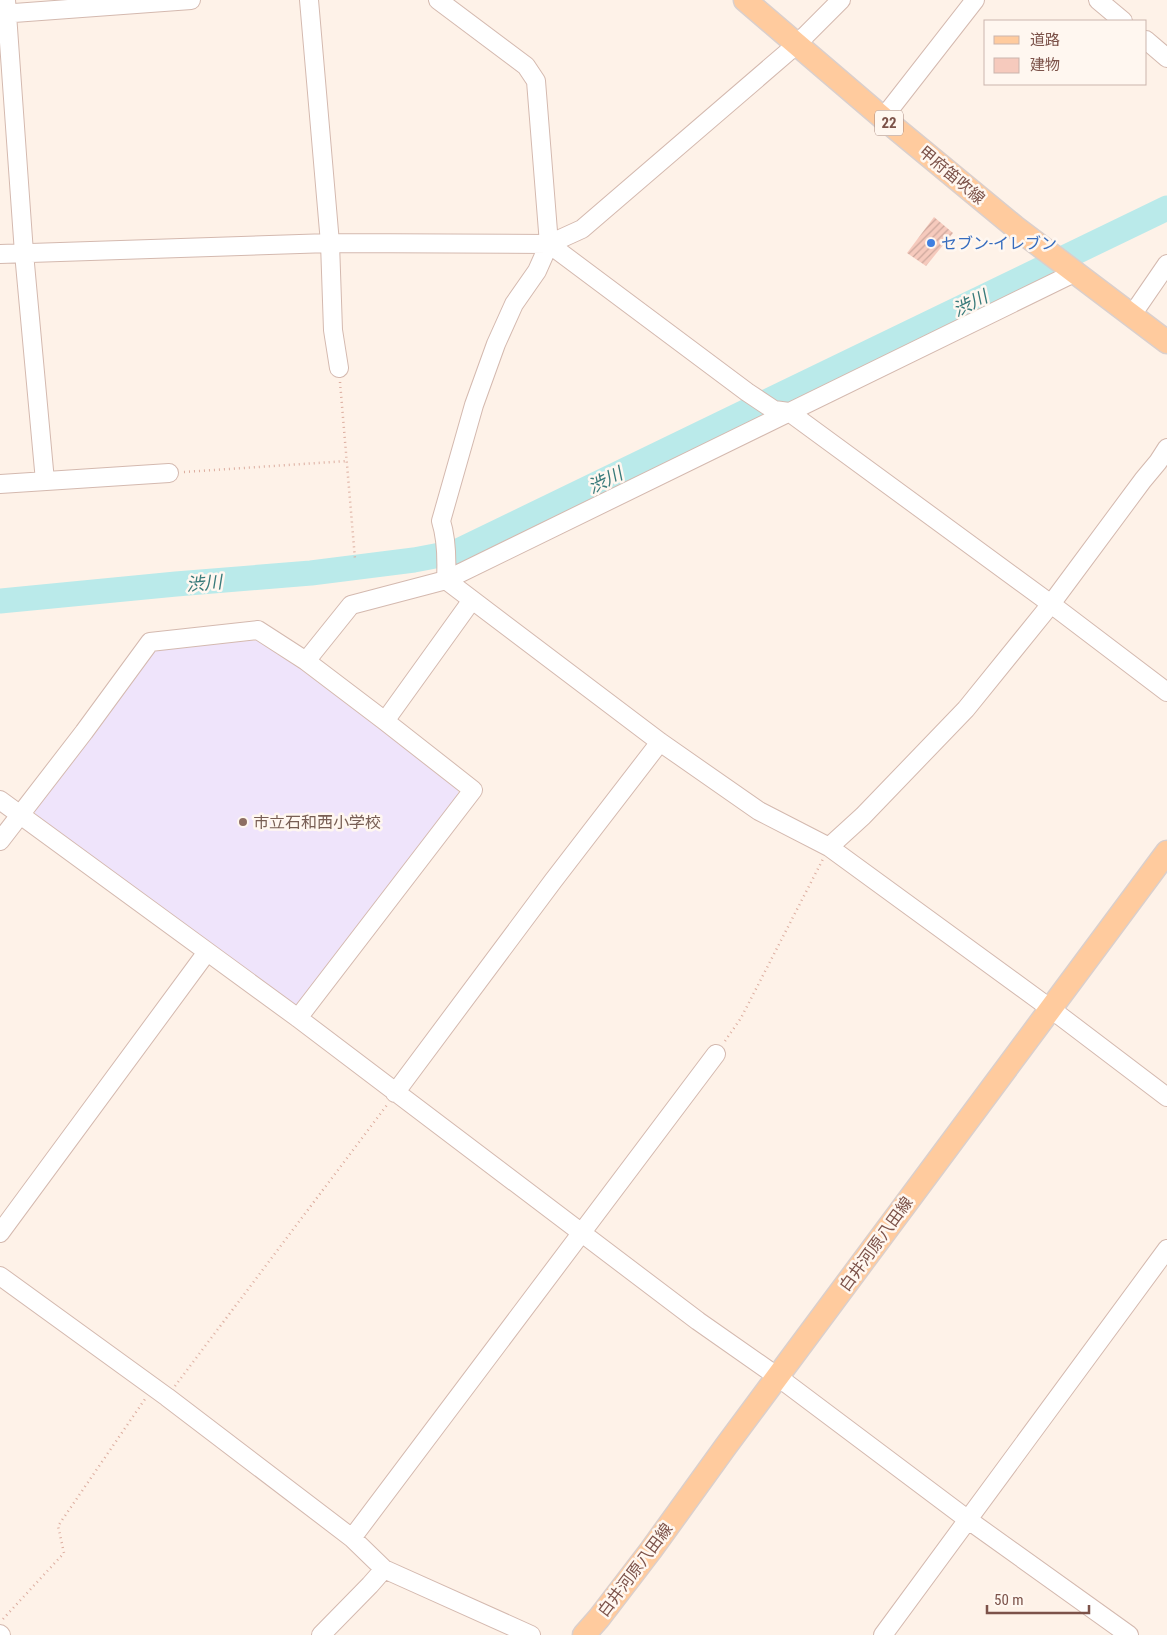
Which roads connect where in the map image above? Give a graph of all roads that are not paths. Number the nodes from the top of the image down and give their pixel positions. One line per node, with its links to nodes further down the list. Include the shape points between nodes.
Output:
1 (191, 0): 8 (street)
2 (309, 0): 14 (street)
3 (438, 0): 15 (street, via 526,66 536,81)
4 (745, 0): 11 (main road, 甲府笛吹線 / 22)
5 (841, 0): 11 (street)
6 (975, 0): 13 (street)
7 (1098, 0): 9 (street)
8 (4, 9): 16 (street)
9 (1122, 20)
10 (1147, 41): 12 (street)
11 (796, 45): 13 (main road, 甲府笛吹線 / 22); 15 (street, via 582,229)
12 (1167, 58)
13 (883, 118): 19 (main road, 甲府笛吹線 / 22)
14 (330, 243): 15 (street); 16 (street); 22 (street, via 333,330)
15 (549, 244): 23 (street, via 747,392); 28 (street, via 537,271 514,304 480,387 440,521 445,534)
16 (24, 253): 17 (street); 26 (street)
17 (0, 254)
18 (1167, 264): 20 (street)
19 (1071, 270): 20 (main road, 甲府笛吹線 / 22); 23 (street)
20 (1132, 315): 21 (main road, 甲府笛吹線 / 22)
21 (1167, 342)
22 (338, 368)
23 (782, 411): 28 (street); 30 (street)
24 (1167, 448): 30 (street)
25 (169, 473): 26 (street)
26 (45, 481): 27 (street)
27 (0, 484)
28 (447, 573): 29 (street); 31 (street, via 351,604)
29 (472, 600): 33 (street); 34 (street)
30 (1051, 604): 32 (street); 38 (street, via 966,709)
31 (306, 661): 33 (street); 36 (street, via 258,630 150,642)
32 (1167, 692)
33 (385, 721): 42 (street, via 473,790)
34 (660, 742): 38 (street, via 758,811); 44 (street)
35 (0, 800): 36 (street)
36 (20, 815): 37 (street); 40 (street)
37 (0, 841)
38 (829, 847): 41 (street)
39 (1167, 852): 41 (main road, 白井河原八田線)
40 (207, 952): 42 (street); 47 (street)
41 (1051, 1008): 45 (street); 50 (main road, 白井河原八田線)
42 (298, 1018): 44 (street)
43 (716, 1054): 46 (street)
44 (395, 1093): 46 (street)
45 (1167, 1097)
46 (582, 1232): 50 (street); 52 (street)
47 (0, 1233)
48 (1167, 1249): 51 (street)
49 (0, 1276): 52 (street)
50 (778, 1377): 51 (street); 56 (main road, 白井河原八田線)
51 (967, 1519): 57 (street); 58 (street)
52 (352, 1538): 53 (street)
53 (384, 1569): 54 (street); 55 (street)
54 (321, 1635)
55 (531, 1635)
56 (584, 1635)
57 (883, 1635)
58 (1129, 1635)

